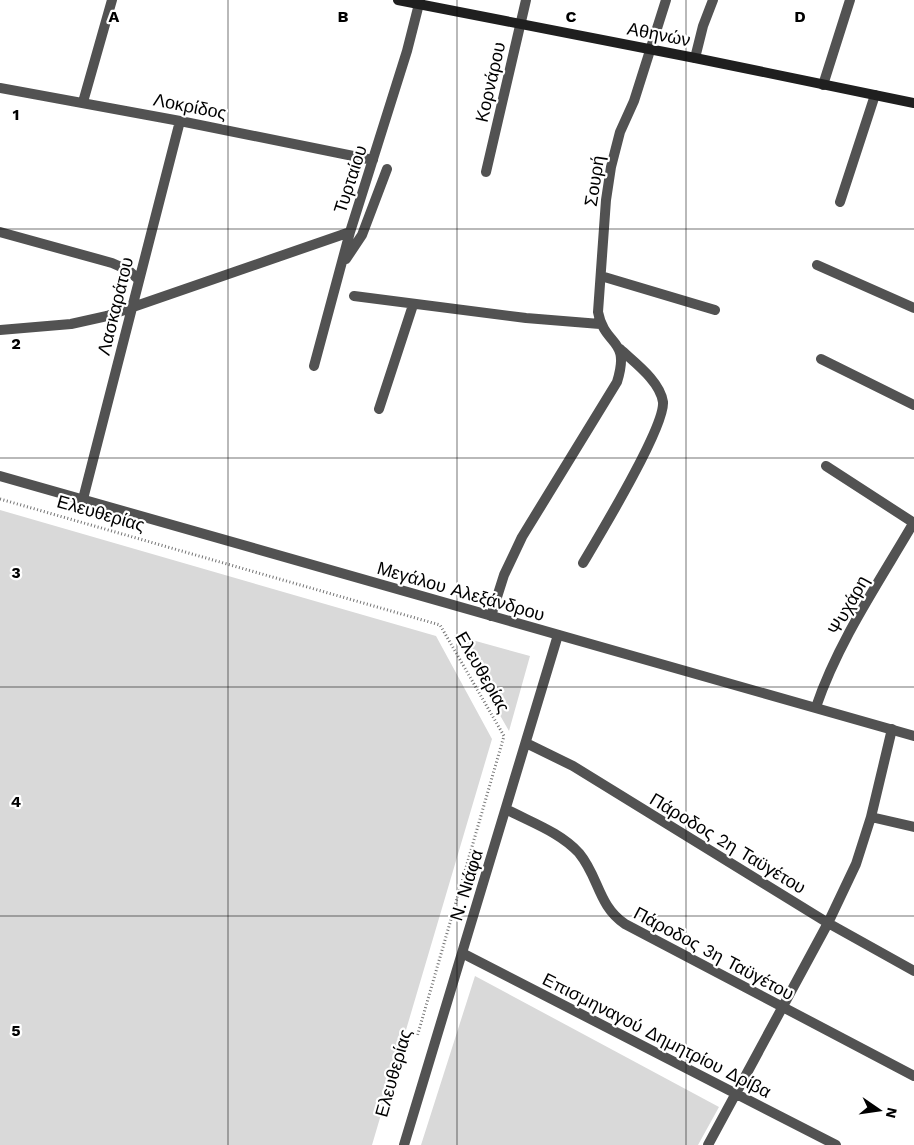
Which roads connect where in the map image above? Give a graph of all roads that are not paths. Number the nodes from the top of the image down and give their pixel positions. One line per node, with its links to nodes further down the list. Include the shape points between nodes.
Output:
1 (112, 0): 14 (street)
2 (398, 0): 7 (main road, Αθηνών)
3 (526, 0): 8 (street, Κορνάρου)
4 (666, 0): 9 (street, Σουρή)
5 (713, 0): 10 (street)
6 (850, 0): 11 (street)
7 (419, 2): 8 (main road, Αθηνών); 17 (street, Τυρταίου)
8 (521, 23): 9 (main road, Αθηνών); 19 (street, Κορνάρου)
9 (651, 49): 10 (main road, Αθηνών); 25 (street, Σουρή, via 620,132 612,167)
10 (696, 58): 11 (main road, Αθηνών)
11 (823, 85): 13 (main road, Αθηνών)
12 (0, 88): 14 (street, Λοκρίδος)
13 (875, 95): 15 (main road, Αθηνών); 20 (street)
14 (82, 102): 16 (street, Λοκρίδος)
15 (914, 103)
16 (180, 121): 17 (street, Λοκρίδος); 26 (street, Λασκαράτου)
17 (373, 160): 22 (street, Τυρταίου)
18 (387, 169): 23 (street, via 362,235)
19 (486, 172)
20 (840, 202)
21 (0, 232): 26 (street, via 112,263 128,270)
22 (350, 232): 23 (street, Τυρταίου); 29 (street)
23 (342, 263): 36 (street, Τυρταίου)
24 (817, 265): 30 (street)
25 (600, 276): 31 (street); 32 (street, Σουρή)
26 (139, 280): 29 (street, Λασκαράτου)
27 (354, 296): 28 (street)
28 (413, 305): 32 (street); 38 (street)
29 (132, 308): 33 (street, via 71,324); 41 (street, Λασκαράτου)
30 (914, 308)
31 (715, 310)
32 (600, 324): 34 (street)
33 (0, 330)
34 (620, 349): 43 (street, via 645,372 663,402 660,419 646,450); 44 (street, via 623,364 617,382 522,537 504,575)
35 (821, 359): 37 (street)
36 (314, 366)
37 (914, 405)
38 (379, 409)
39 (826, 466): 42 (street)
40 (0, 476): 41 (street, Μεγάλου Αλεξάνδρου)
41 (83, 500): 44 (street, Μεγάλου Αλεξάνδρου)
42 (914, 522): 46 (street, Ψυχάρη, via 825,682)
43 (583, 563)
44 (491, 616): 45 (street, Μεγάλου Αλεξάνδρου)
45 (558, 635): 46 (street, Μεγάλου Αλεξάνδρου); 49 (street, Ν. Νιάφα)
46 (816, 708): 47 (street, Μεγάλου Αλεξάνδρου)
47 (892, 729): 48 (street, Μεγάλου Αλεξάνδρου); 51 (street)
48 (914, 736)
49 (526, 743): 50 (street, Ν. Νιάφα); 53 (street, Πάροδος 2η Ταϋγέτου, via 573,766)
50 (506, 809): 54 (street, Ν. Νιάφα); 56 (street, Πάροδος 3η Ταϋγέτου, via 560,837 579,854 590,869 607,908 618,919)
51 (871, 817): 52 (street); 53 (street, via 856,864)
52 (914, 827)
53 (828, 923): 55 (street, Πάροδος 2η Ταϋγέτου); 56 (street)
54 (462, 952): 58 (street, Επισμηναγού Δημητρίου Δρίβα); 59 (street, Ν. Νιάφα)
55 (914, 971)
56 (782, 1008): 57 (street, Πάροδος 3η Ταϋγέτου); 58 (street)
57 (914, 1076)
58 (736, 1094): 60 (street); 61 (street, Επισμηναγού Δημητρίου Δρίβα)
59 (404, 1145)
60 (708, 1145)
61 (836, 1145)

